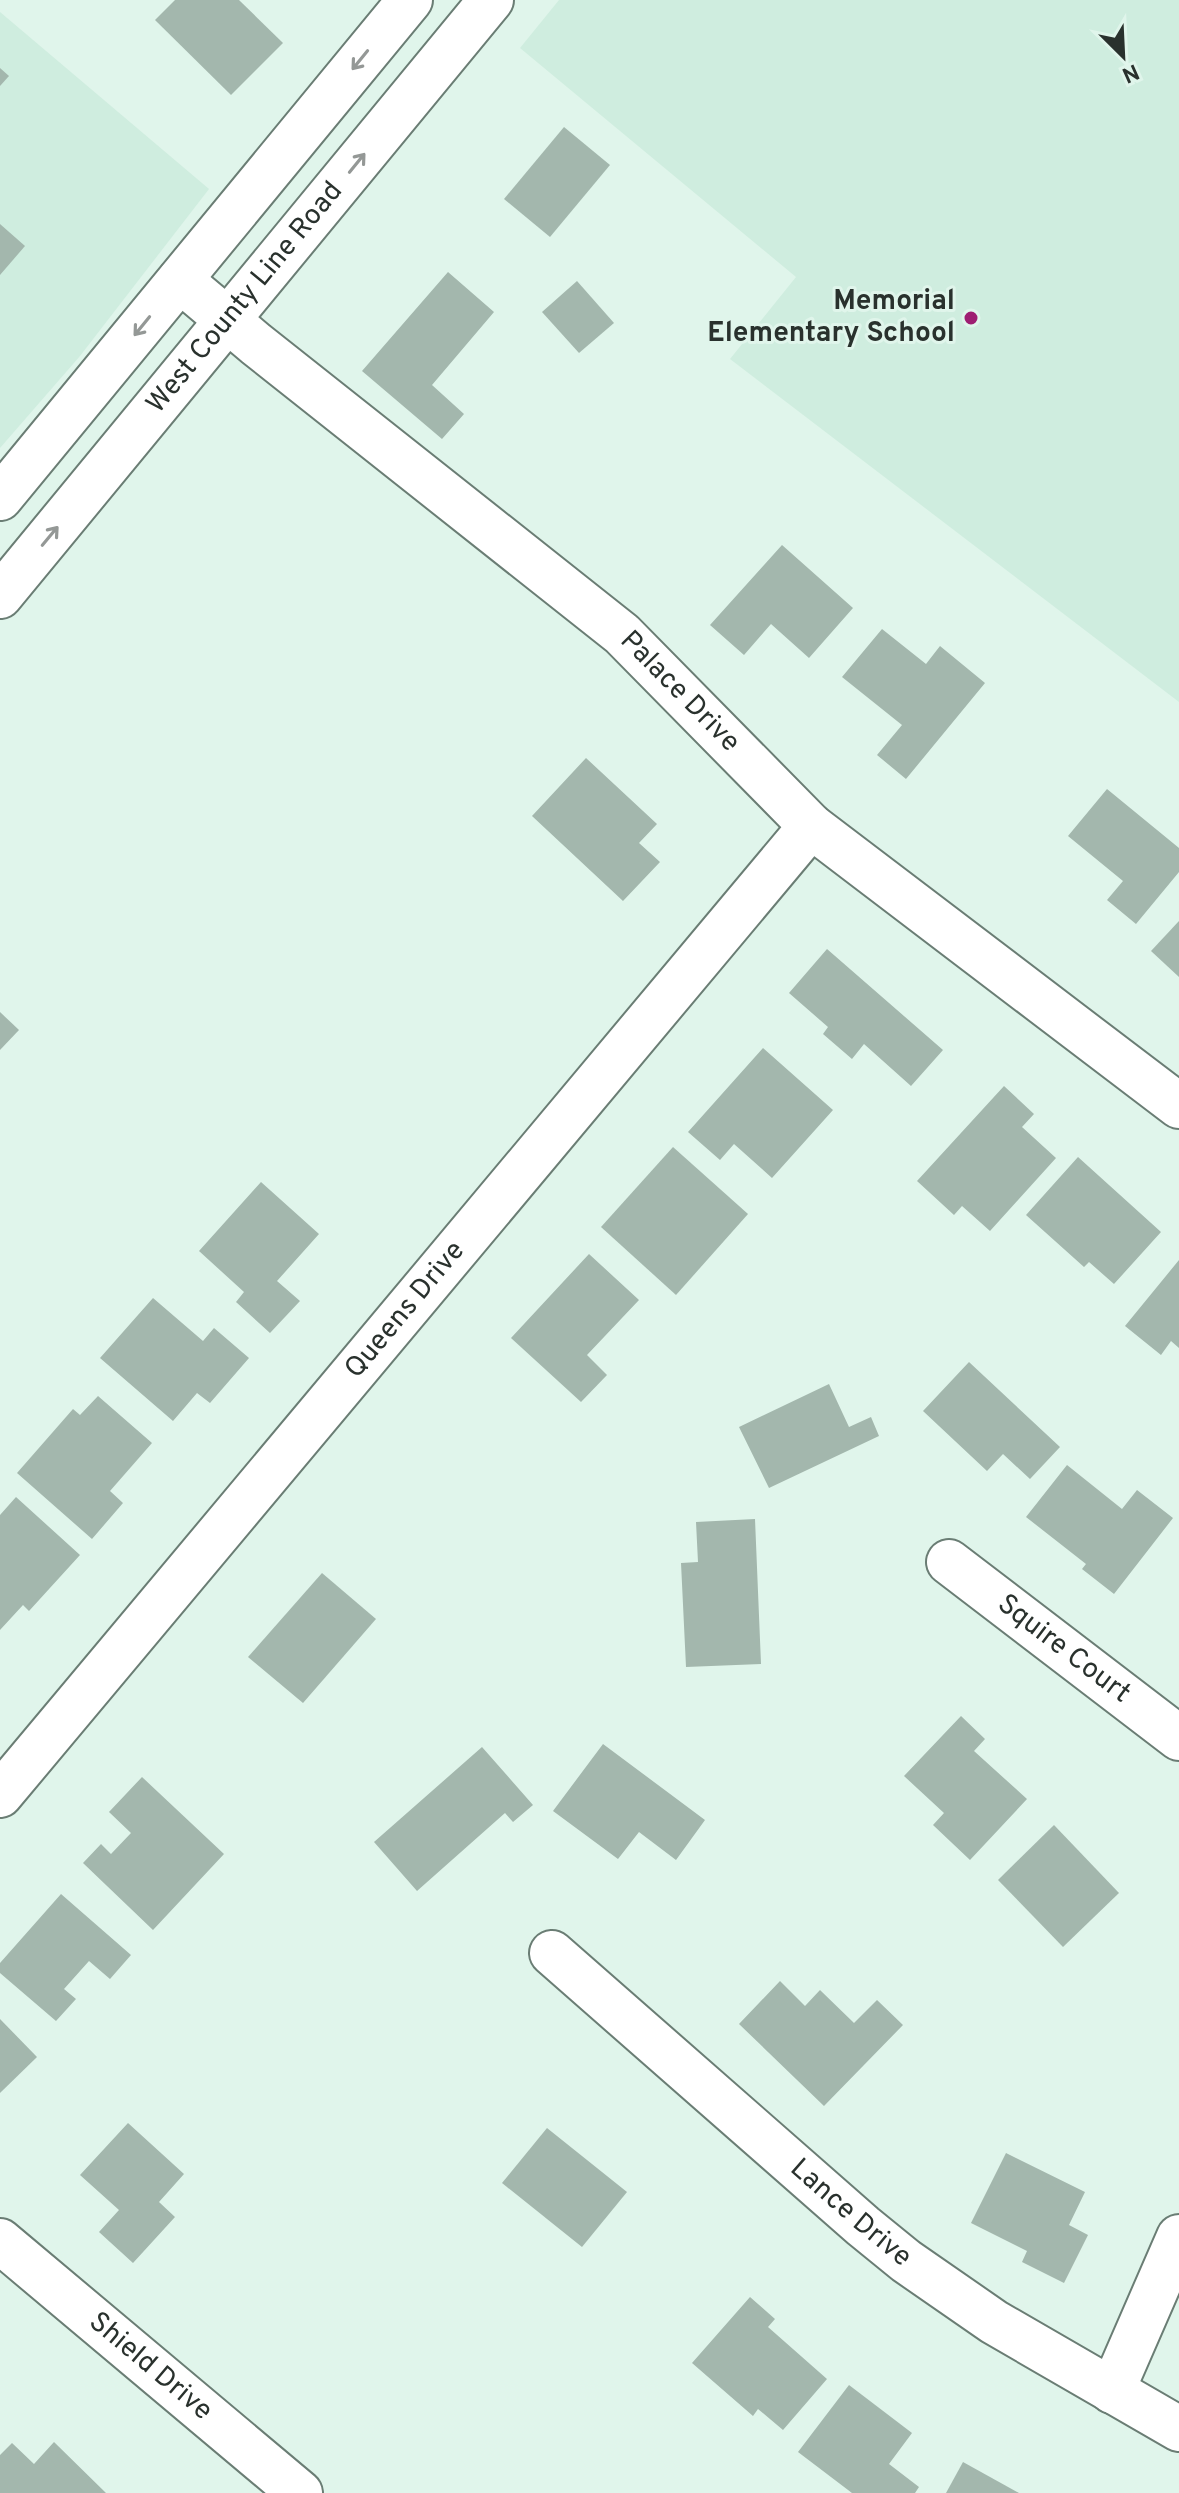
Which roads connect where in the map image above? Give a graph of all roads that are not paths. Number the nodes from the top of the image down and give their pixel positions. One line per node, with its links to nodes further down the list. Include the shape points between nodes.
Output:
1 (410, 0): 3 (street, one-way to 3)
2 (478, 5): 4 (street, West County Line Road, one-way to 2)
3 (180, 280): 4 (street, Palace Drive); 5 (street, one-way to 5)
4 (228, 320): 6 (street, West County Line Road, one-way to 4); 7 (street, Palace Drive, via 622,634)
5 (0, 498)
6 (0, 596)
7 (811, 826): 8 (street, Palace Drive); 11 (street, Queens Drive)
8 (1179, 1106)
9 (949, 1562): 10 (street, Squire Court)
10 (1179, 1738)
11 (0, 1795)
12 (552, 1953): 15 (street, Lance Drive, via 906,2261 994,2322)
13 (1179, 2237): 15 (street)
14 (0, 2241): 17 (street, Shield Drive)
15 (1112, 2391): 16 (street, Lance Drive)
16 (1179, 2429)
17 (300, 2493)

